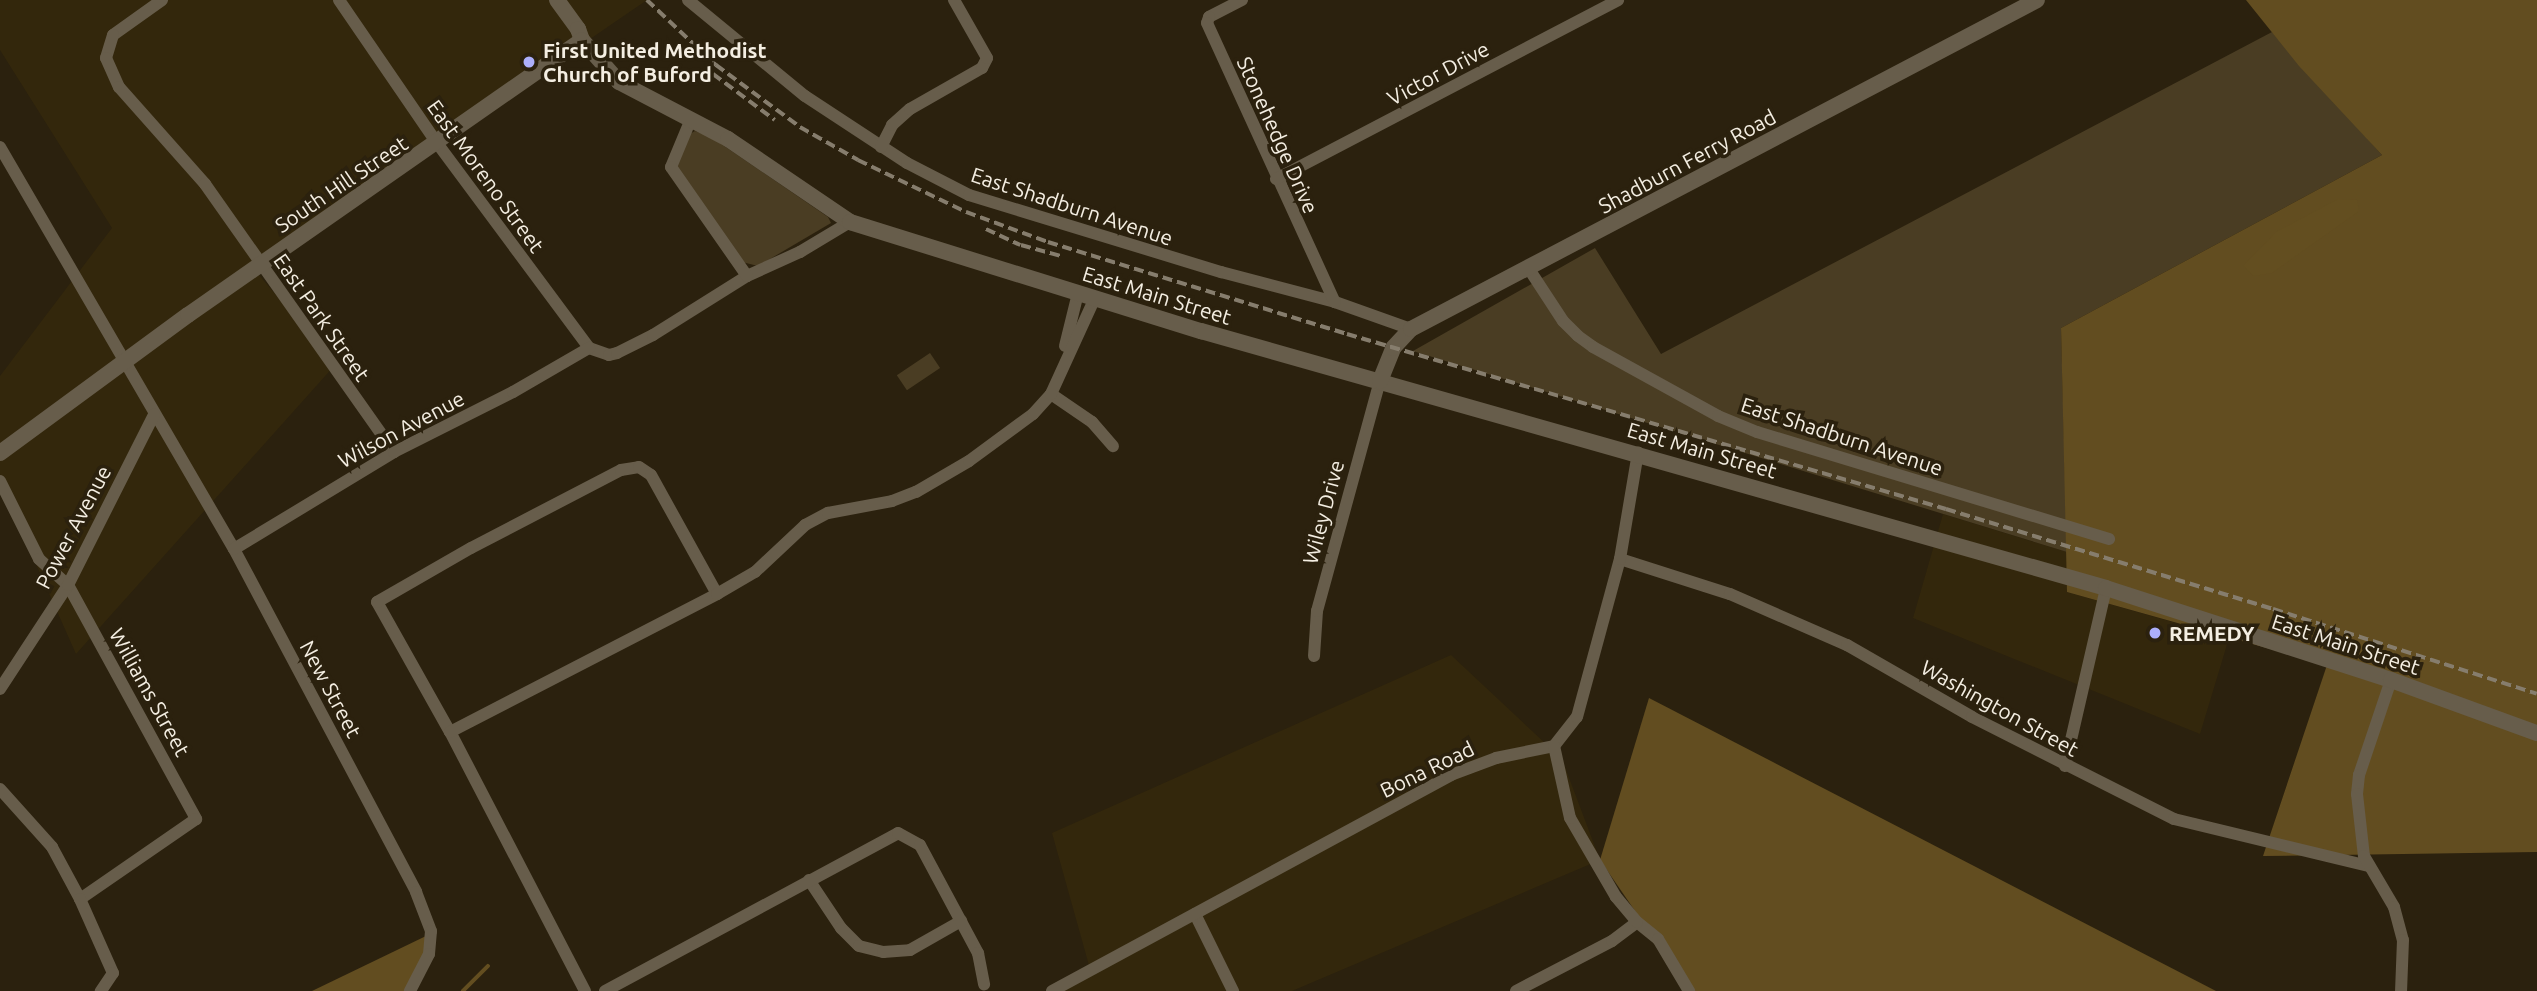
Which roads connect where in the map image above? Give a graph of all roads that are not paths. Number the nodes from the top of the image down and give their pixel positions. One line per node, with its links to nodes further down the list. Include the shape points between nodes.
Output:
1 (162, 0): 17 (street, East Park Street, via 113,35 106,58 119,87 205,184)
2 (339, 0): 11 (street, East Moreno Street)
3 (557, 0): 9 (street, East Main Street)
4 (688, 0): 13 (street, East Shadburn Avenue, via 805,96)
5 (954, 0): 13 (street, via 987,58 982,68 910,109 891,125)
6 (1242, 0): 15 (street, Stonehedge Drive, via 1209,17 1207,23)
7 (1618, 0): 15 (street, Victor Drive)
8 (2037, 0): 18 (street, Shadburn Ferry Road)
9 (582, 40): 10 (street, East Main Street, via 619,82); 11 (street, South Hill Street)
10 (691, 120): 16 (street, East Main Street, via 728,139); 19 (street, via 671,167)
11 (437, 143): 17 (street, South Hill Street); 24 (street, East Moreno Street)
12 (0, 147): 14 (street)
13 (881, 147): 22 (street, East Shadburn Avenue, via 969,195)
14 (4, 164): 25 (street)
15 (1276, 179): 22 (street, Stonehedge Drive)
16 (850, 222): 19 (street); 20 (street, East Main Street)
17 (262, 264): 25 (street, South Hill Street); 31 (street, East Park Street)
18 (1529, 269): 23 (street, Shadburn Ferry Road); 35 (street, East Shadburn Avenue, via 1563,321 1586,342 1718,416 1757,432)
19 (747, 276): 24 (street, via 617,354)
20 (1078, 293): 21 (street, East Main Street); 26 (street)
21 (1095, 298): 26 (street); 27 (street, East Main Street)
22 (1335, 302): 23 (street, East Shadburn Avenue)
23 (1411, 329): 27 (street, Shadburn Ferry Road, via 1394,348)
24 (589, 348): 31 (street, Wilson Avenue, via 513,393)
25 (125, 363): 29 (street); 32 (street, South Hill Street)
26 (1060, 371): 28 (street)
27 (1380, 381): 33 (street, East Main Street); 41 (street, Wiley Drive, via 1317,611)
28 (1051, 394): 30 (street, via 1092,422); 40 (street, via 1033,414 968,461 916,492 828,513 806,525 755,572)
29 (153, 415): 36 (street, New Street); 38 (street, Power Avenue)
30 (1112, 446)
31 (394, 452): 36 (street, Wilson Avenue)
32 (0, 453)
33 (1638, 453): 37 (street); 39 (street, East Main Street)
34 (0, 481): 38 (street, Williams Street, via 39,559)
35 (2109, 539)
36 (234, 549): 57 (street, New Street, via 416,892 431,931 429,954)
37 (1620, 559): 46 (street, via 1577,717); 47 (street, Washington Street, via 1730,594 1847,645)
38 (68, 585): 43 (street, Power Avenue); 51 (street, Williams Street, via 196,819)
39 (2106, 588): 42 (street, East Main Street); 47 (street)
40 (718, 594): 44 (street); 44 (street, via 651,475 639,467 621,470 377,603)
41 (1314, 656)
42 (2391, 680): 45 (street, East Main Street); 49 (street, via 2359,775 2359,825)
43 (0, 689)
44 (450, 732): 58 (street)
45 (2537, 733)
46 (1554, 746): 52 (street, Bona Road, via 1496,758 1451,775); 54 (street, via 1570,818 1616,897)
47 (2065, 766): 49 (street, Washington Street, via 2174,820)
48 (0, 789): 51 (street, via 52,847)
49 (2368, 866): 64 (street, via 2394,907 2403,940)
50 (809, 880): 53 (street, via 859,946 883,952 910,950); 53 (street, via 898,833 920,845); 59 (street)
51 (80, 899): 56 (street, via 113,973)
52 (1195, 914): 60 (street, Bona Road); 61 (street)
53 (961, 921): 55 (street, via 978,953)
54 (1637, 922): 62 (street, via 1612,941); 63 (street, via 1658,939)
55 (984, 984)
56 (101, 991)
57 (410, 991)
58 (585, 991)
59 (605, 991)
60 (1052, 991)
61 (1233, 991)
62 (1516, 991)
63 (1689, 991)
64 (2401, 991)

